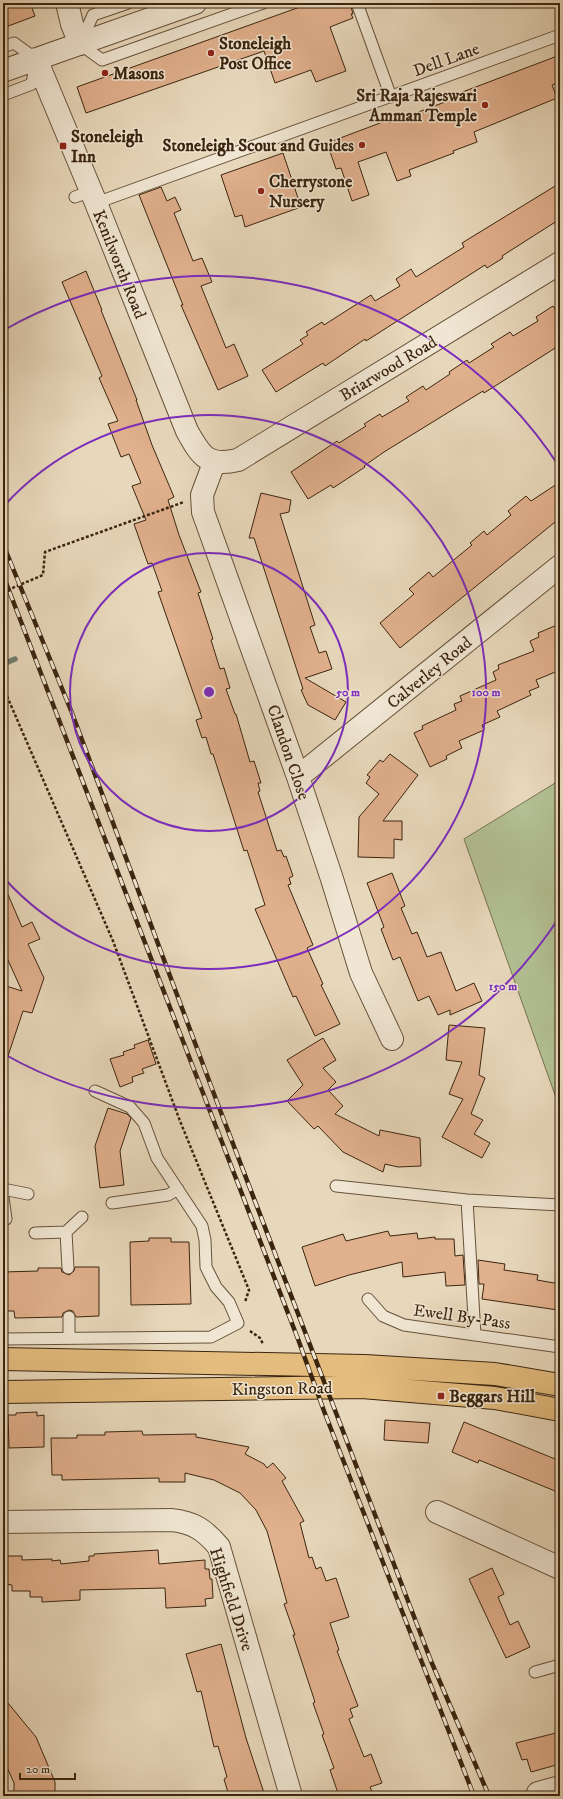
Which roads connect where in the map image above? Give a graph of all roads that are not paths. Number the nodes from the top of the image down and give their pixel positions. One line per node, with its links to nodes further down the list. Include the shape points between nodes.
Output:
1 (67, 3): 7 (street)
2 (128, 3): 7 (lane, via 93,16)
3 (195, 3): 7 (street)
4 (263, 3): 7 (lane, via 102,60)
5 (357, 3): 12 (lane)
6 (560, 36): 12 (lane, Dell Lane)
7 (80, 44): 9 (street)
8 (3, 47): 9 (lane, via 14,43)
9 (36, 59): 10 (street); 11 (lane, via 32,84); 13 (street, Kenilworth Road)
10 (3, 71)
11 (3, 95)
12 (391, 97): 13 (lane, Dell Lane)
13 (87, 197): 15 (street, Kenilworth Road, via 187,431 196,447)
14 (560, 263): 15 (street, Briarwood Road, via 238,460)
15 (214, 462): 17 (street, Clandon Close, via 202,495 203,512)
16 (560, 566): 17 (street, Calverley Road)
17 (298, 777): 18 (street, Clandon Close, via 361,973)
18 (392, 1039)
19 (95, 1091): 22 (lane, via 130,1107 144,1122 157,1158)
20 (336, 1186): 25 (lane)
21 (3, 1189): 23 (lane)
22 (178, 1189): 26 (lane, via 168,1195); 36 (lane, via 202,1226 206,1267 216,1287 229,1302 238,1323 211,1337)
23 (28, 1194)
24 (3, 1197): 29 (lane)
25 (467, 1200): 27 (lane); 35 (lane)
26 (112, 1203)
27 (560, 1205)
28 (82, 1217): 30 (lane)
29 (6, 1219)
30 (66, 1232): 31 (lane); 32 (lane)
31 (35, 1233)
32 (68, 1268)
33 (368, 1299): 35 (lane, Ewell By-Pass, via 383,1316 404,1325)
34 (69, 1317): 36 (lane)
35 (475, 1335): 38 (lane, Ewell By-Pass)
36 (69, 1337): 37 (lane)
37 (3, 1339)
38 (560, 1347)
39 (3, 1359): 40 (highway, Kingston Road, via 365,1366 496,1374)
40 (560, 1385)
41 (3, 1392): 42 (highway, Kingston Road, via 362,1387 495,1398)
42 (560, 1410)
43 (437, 1512): 45 (street)
44 (3, 1522): 50 (street, Highfield Drive, via 170,1520 192,1523 203,1530 219,1547)
45 (560, 1568)
46 (560, 1665): 47 (lane)
47 (536, 1672)
48 (560, 1787): 49 (street)
49 (539, 1794)
50 (291, 1796)

